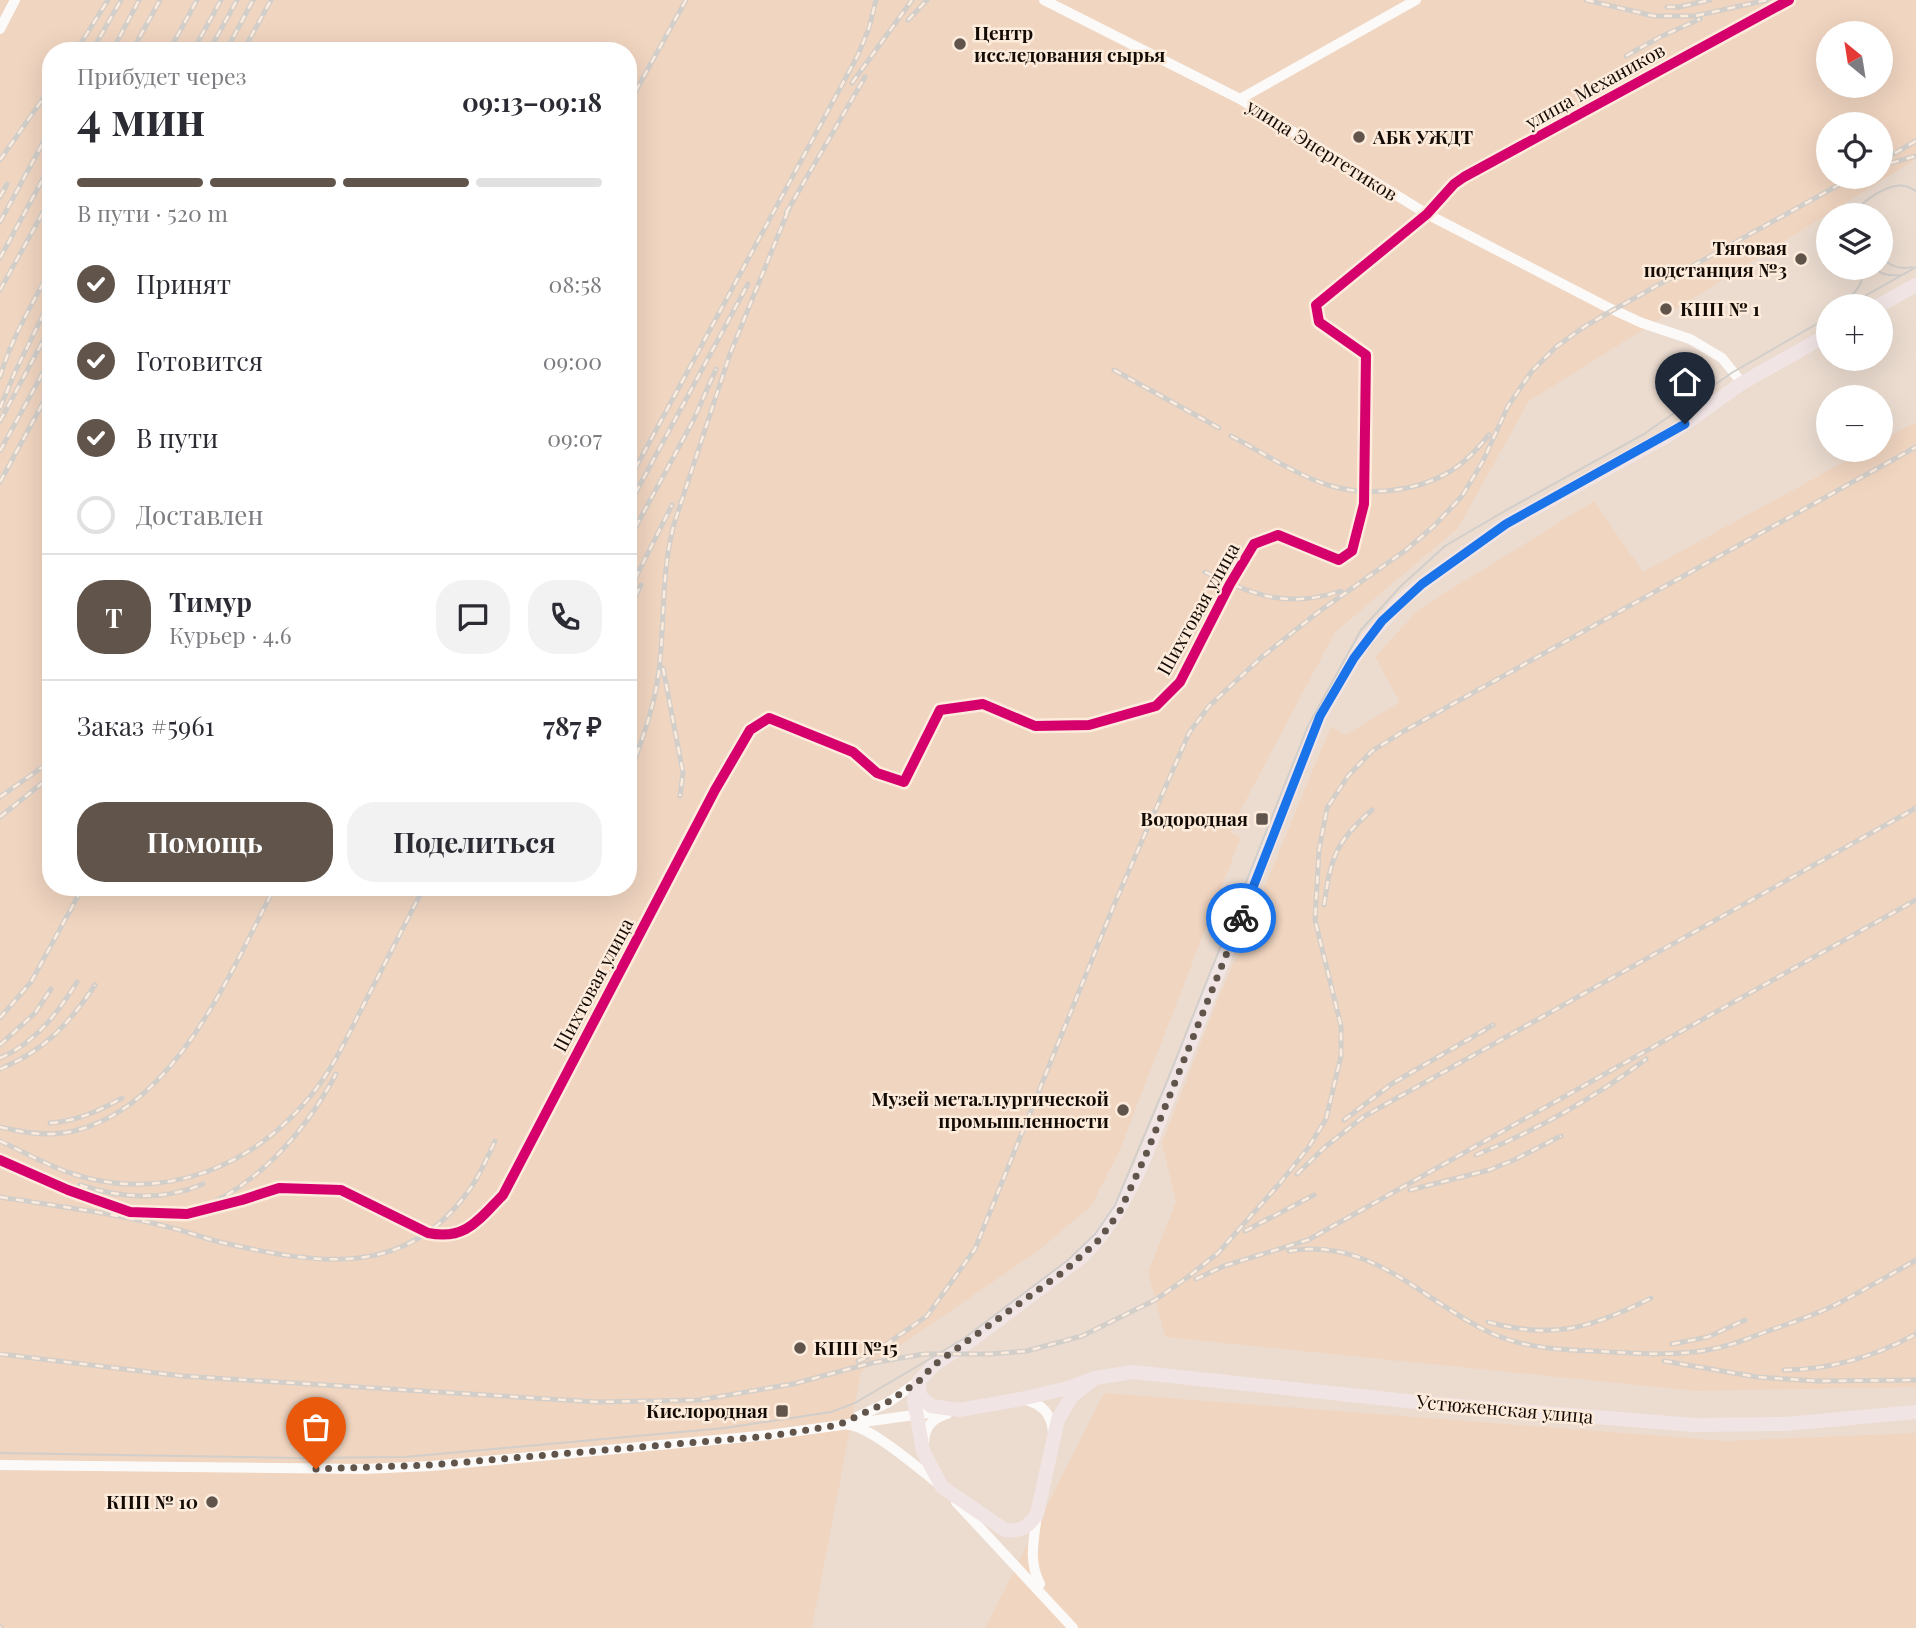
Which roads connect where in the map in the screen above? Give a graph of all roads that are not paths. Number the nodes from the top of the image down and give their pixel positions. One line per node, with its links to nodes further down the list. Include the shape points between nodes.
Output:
1 (15, 0): 5 (street)
2 (1044, 0): 6 (street, улица Энергетиков)
3 (1416, 0): 6 (street)
4 (1789, 0): 7 (street, улица Механиков, via 1464,177)
5 (0, 29)
6 (1240, 99): 7 (street, улица Энергетиков)
7 (1427, 214): 11 (street, улица Энергетиков, via 1605,306 1690,339 1722,358); 12 (street, Шихтовая улица, via 1316,305 1319,322 1366,355 1364,504 1352,551 1339,560 1278,535 1254,544 1181,682 1156,706 1089,725 1035,726 983,704 940,710 904,782 877,774 853,752 769,718 750,730 503,1195 469,1228 444,1236 428,1233 341,1189 279,1188 187,1214 130,1212)
8 (1916, 285): 9 (main road)
9 (1893, 298)
10 (1816, 341): 11 (main road)
11 (1742, 383): 14 (main road, via 1672,433 1506,524 1422,584 1382,621 1320,716 1120,1211 1083,1256 934,1365)
12 (0, 1160)
13 (1095, 1378): 15 (main road, Устюженская улица); 17 (main road, Устюженская улица, via 1133,1372 1694,1425 1786,1424); 20 (main road, via 1064,1406)
14 (919, 1381): 16 (main road, via 925,1402); 18 (main road); 19 (street, via 872,1412)
15 (1021, 1399): 16 (main road); 20 (street, via 1040,1405 1048,1415)
16 (959, 1410): 18 (street); 21 (street, via 929,1424)
17 (1916, 1412)
18 (915, 1413): 19 (street); 21 (main road)
19 (838, 1425): 22 (street, via 769,1436 423,1466); 23 (street, via 864,1430)
20 (1054, 1439): 24 (main road)
21 (923, 1451): 23 (main road)
22 (0, 1465)
23 (942, 1487): 24 (main road, via 1005,1530 1022,1530); 25 (street)
24 (1037, 1514): 25 (street, via 1033,1571)
25 (1046, 1596): 26 (street)
26 (1073, 1628)

